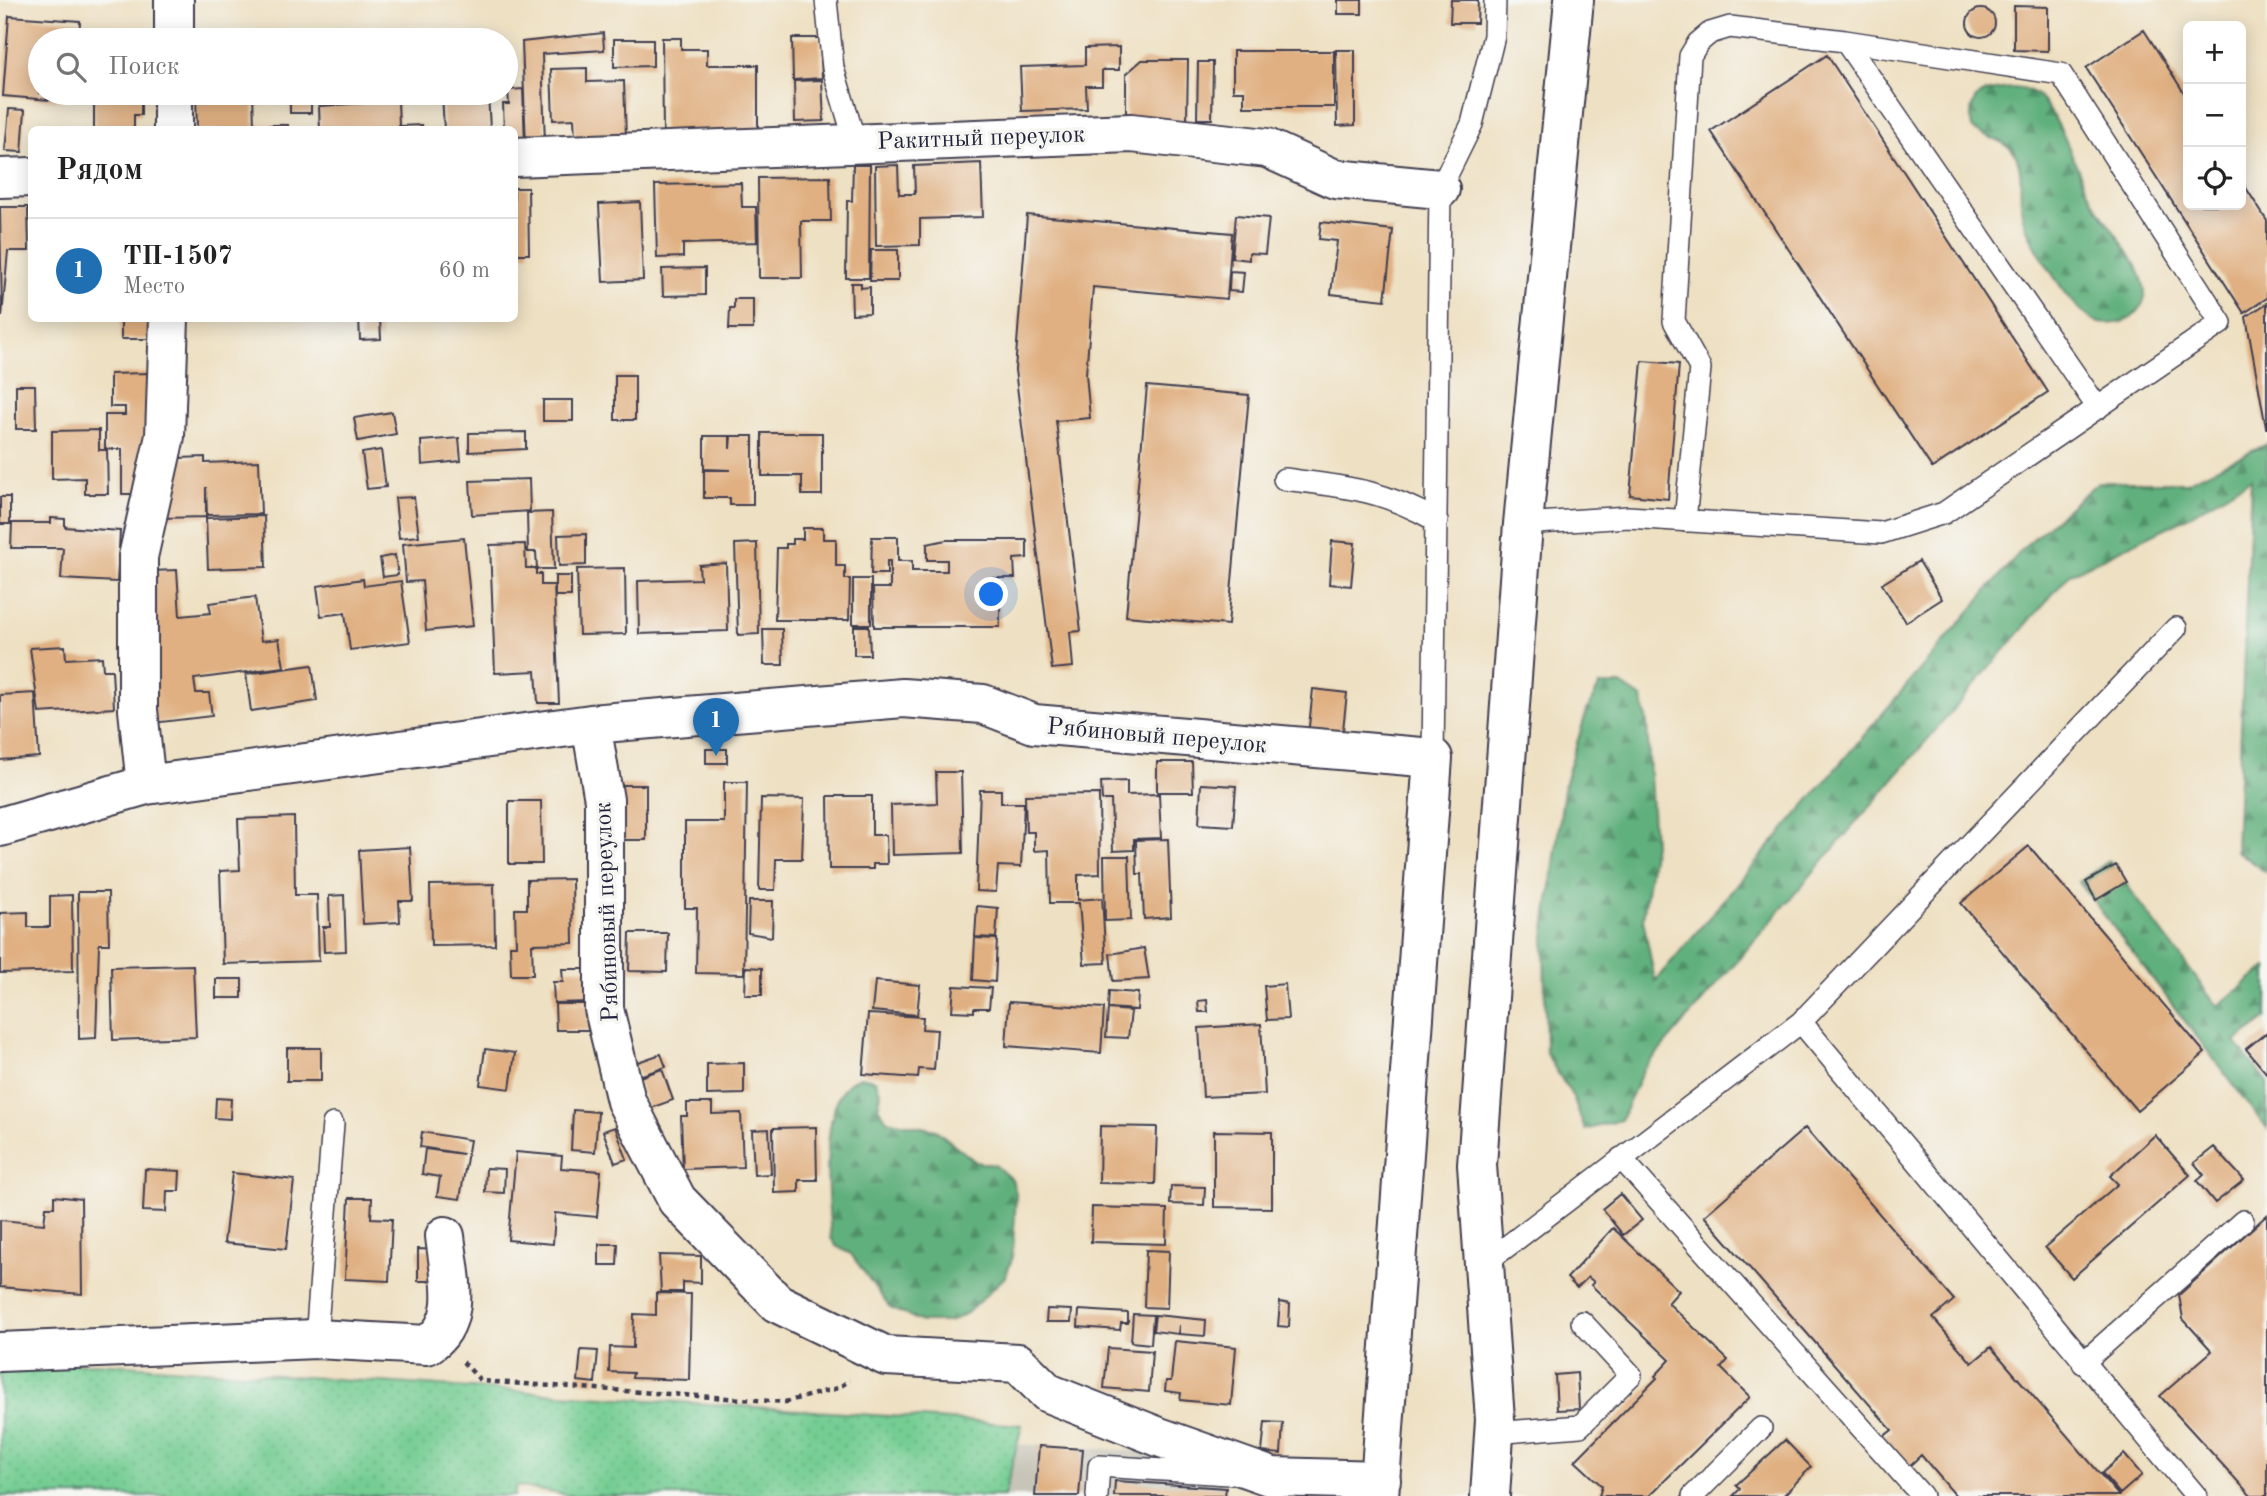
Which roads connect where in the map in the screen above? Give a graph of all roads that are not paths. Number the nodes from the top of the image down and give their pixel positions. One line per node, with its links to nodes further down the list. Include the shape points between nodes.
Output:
1 (174, 0): 5 (street)
2 (826, 0): 9 (lane, via 833,68)
3 (1495, 0): 13 (lane, via 1494,36 1472,124)
4 (1574, 0): 19 (street)
5 (174, 28)
6 (1845, 41): 15 (lane); 15 (lane, via 2061,74 2221,323); 18 (lane, via 1730,27 1710,33 1690,56 1674,321 1700,368)
7 (173, 105): 8 (street)
8 (173, 126)
9 (855, 141): 10 (street, Ракитный переулок); 13 (street, Ракитный переулок, via 1131,133 1266,148 1335,179)
10 (518, 157)
11 (28, 177): 12 (street)
12 (0, 178)
13 (1440, 189): 17 (lane)
14 (169, 322): 23 (street, via 165,436 138,556 138,709)
15 (2098, 408): 18 (lane, via 1944,513 1881,533)
16 (1284, 479): 17 (lane, via 1363,489 1400,500)
17 (1437, 521): 22 (lane)
18 (1685, 521): 19 (lane, via 1628,517)
19 (1523, 524): 30 (street, via 1477,1166)
20 (2176, 628): 25 (lane)
21 (591, 724): 22 (street, Рябиновый переулок, via 903,698 983,704 1034,724); 23 (street, Рябиновый переулок); 37 (street, Рябиновый переулок, via 604,800 604,1009 626,1101 677,1200 776,1303 886,1356 1018,1363 1048,1392)
22 (1433, 758): 38 (street)
23 (146, 785): 24 (street, Рябиновый переулок)
24 (0, 827)
25 (1801, 1022): 27 (lane); 34 (lane)
26 (333, 1124): 32 (lane)
27 (1621, 1158): 30 (lane); 42 (lane)
28 (2243, 1221): 34 (lane)
29 (446, 1236): 32 (street, via 452,1302 449,1322 440,1336 427,1345)
30 (1484, 1264): 36 (street)
31 (1582, 1322): 36 (lane, via 1631,1375 1580,1426)
32 (316, 1339): 33 (street)
33 (0, 1352)
34 (2083, 1363): 43 (lane)
35 (1760, 1428): 41 (lane)
36 (1494, 1433): 40 (street)
37 (1272, 1477): 38 (street); 39 (lane, via 1099,1466)
38 (1380, 1488)
39 (1097, 1496)
40 (1490, 1496)
41 (1693, 1496)
42 (1922, 1496)
43 (2196, 1496)

